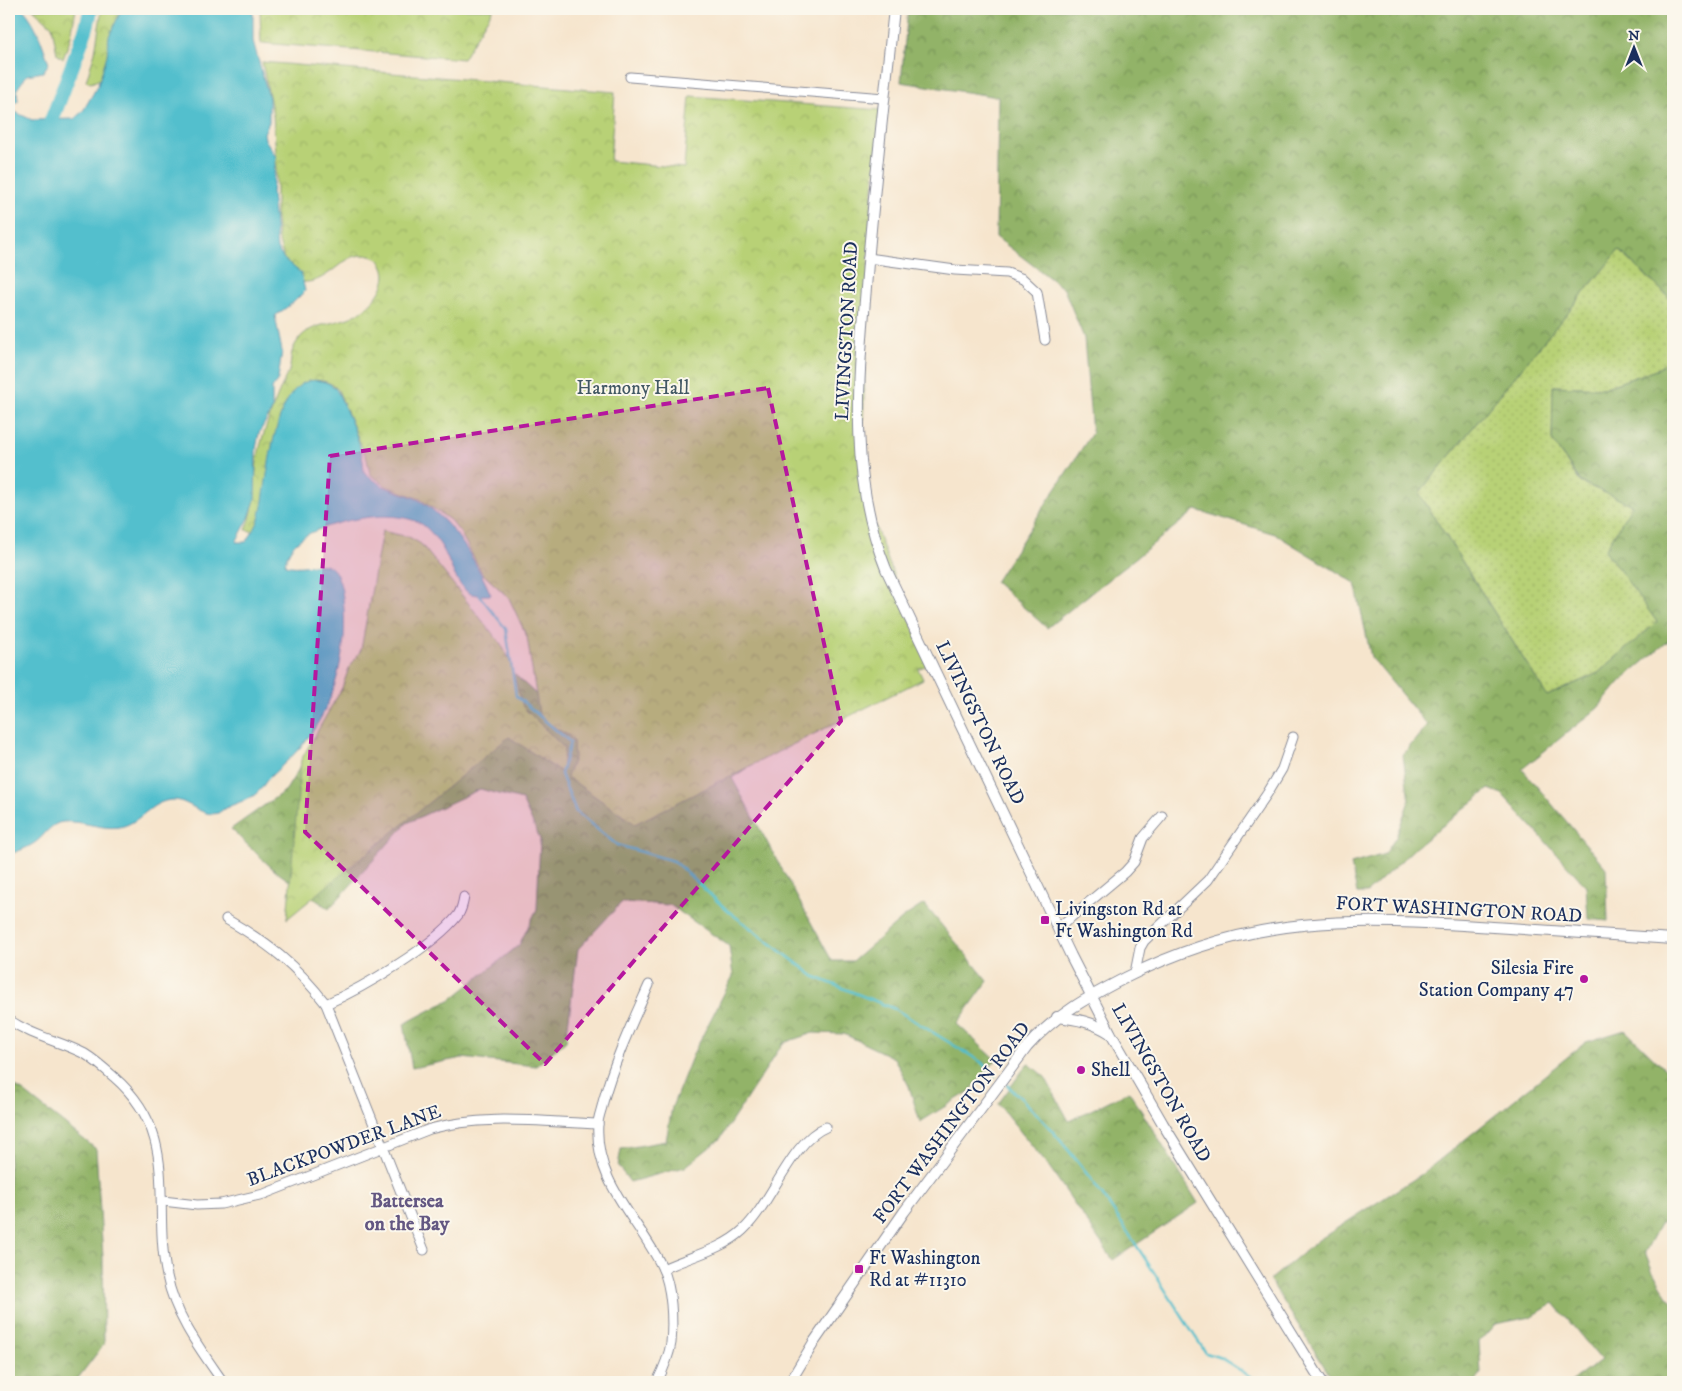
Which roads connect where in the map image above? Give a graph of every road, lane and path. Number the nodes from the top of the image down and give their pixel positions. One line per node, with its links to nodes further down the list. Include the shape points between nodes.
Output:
1 (894, 9): 3 (main road, LIVINGSTON ROAD)
2 (630, 77): 3 (street)
3 (884, 98): 4 (main road, LIVINGSTON ROAD)
4 (868, 258): 5 (street, via 955,270 1006,273 1023,279 1038,292); 10 (main road, LIVINGSTON ROAD, via 859,436 862,488 872,531 886,569)
5 (1045, 340)
6 (1293, 737): 12 (street, via 1282,769 1267,794 1208,880 1144,941)
7 (1162, 816): 10 (street, via 1143,838 1134,862 1126,872)
8 (464, 896): 15 (street, via 458,915 416,951 379,976)
9 (226, 920): 15 (street, via 254,935 282,956 308,980)
10 (1058, 928): 14 (main road, LIVINGSTON ROAD)
11 (1673, 939): 12 (main road, FORT WASHINGTON ROAD, via 1404,922 1330,921 1282,926 1218,940)
12 (1135, 972): 14 (main road, FORT WASHINGTON ROAD)
13 (649, 985): 19 (street, via 614,1066)
14 (1091, 995): 16 (main road, FORT WASHINGTON ROAD); 18 (main road, LIVINGSTON ROAD)
15 (326, 1004): 21 (street)
16 (1057, 1017): 18 (main road, via 1096,1024); 27 (main road, FORT WASHINGTON ROAD, via 1016,1061 927,1180 814,1342)
17 (9, 1020): 22 (street, via 37,1036 85,1054 130,1094 146,1118 157,1144)
18 (1111, 1034): 28 (main road, LIVINGSTON ROAD)
19 (598, 1124): 21 (street, BLACKPOWDER LANE, via 471,1121 430,1129); 24 (street, via 608,1181)
20 (826, 1127): 24 (street, via 804,1143 766,1203 741,1232 718,1246)
21 (384, 1147): 22 (street, BLACKPOWDER LANE, via 292,1184 238,1201 197,1205); 23 (street)
22 (163, 1201): 25 (street, via 163,1247 169,1286 185,1325)
23 (424, 1250)
24 (663, 1269): 26 (street, via 670,1303 671,1342)
25 (223, 1382)
26 (657, 1382)
27 (790, 1382)
28 (1322, 1382)

